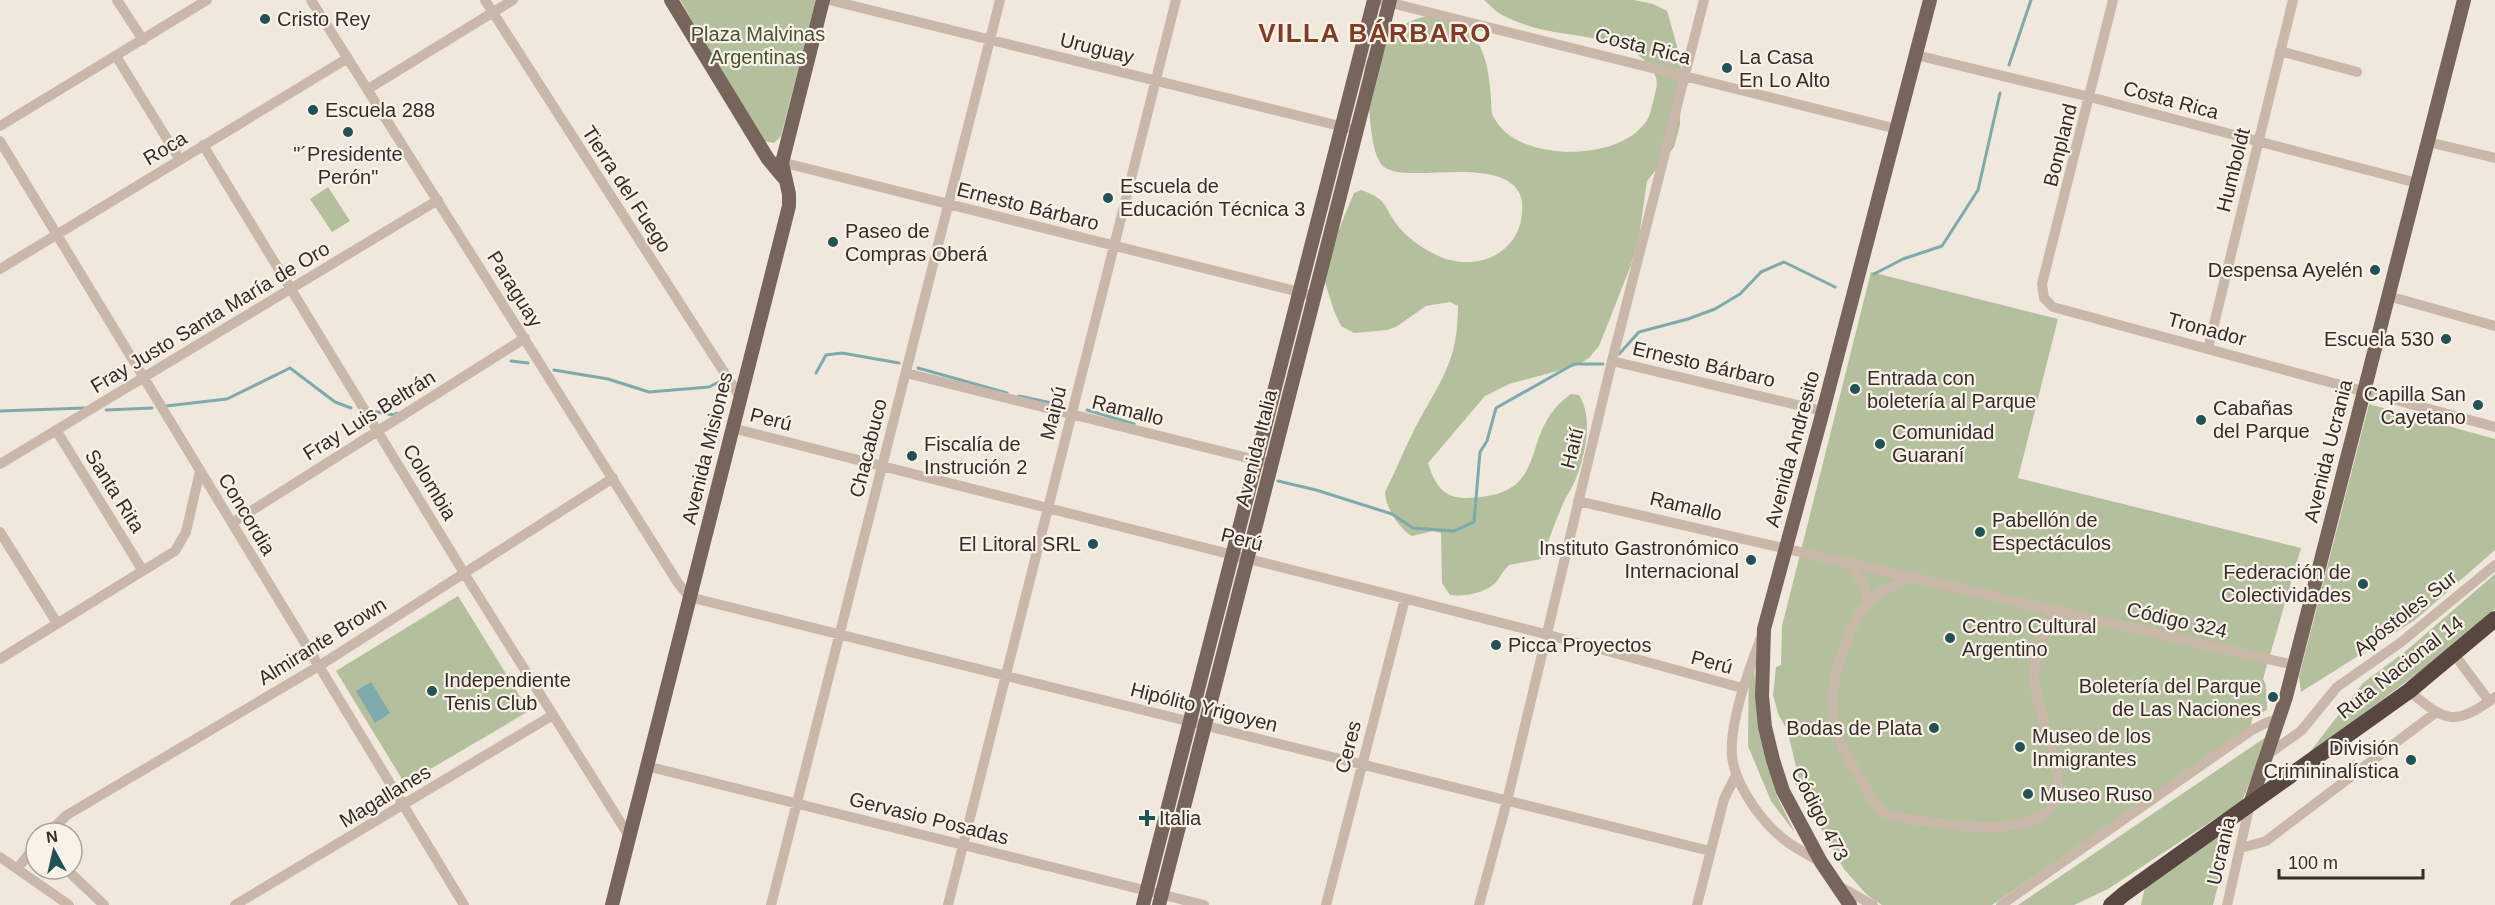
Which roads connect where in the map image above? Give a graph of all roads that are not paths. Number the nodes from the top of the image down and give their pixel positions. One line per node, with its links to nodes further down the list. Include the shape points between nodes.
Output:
1 (117, 0): 19 (street)
2 (207, 0): 19 (street)
3 (312, 0): 24 (street, Paraguay)
4 (485, 0): 18 (street, Tierra del Fuego)
5 (513, 0): 18 (street)
6 (670, 0): 40 (main road)
7 (823, 0): 40 (main road)
8 (829, 0): 20 (street, Uruguay)
9 (1000, 0): 20 (street, Chacabuco)
10 (1176, 0): 27 (street, Maipú)
11 (1374, 0): 31 (main road, Avenida Italia)
12 (1704, 0): 26 (street, Haití)
13 (1929, 0): 22 (main road, Avenida Andresito)
14 (2113, 0): 29 (street, Bonpland)
15 (2293, 0): 21 (street, Humboldt)
16 (2464, 0): 36 (main road, Avenida Ucrania)
17 (1386, 1): 26 (street, Costa Rica); 33 (main road, Avenida Italia)
18 (492, 12): 28 (street); 59 (street, Tierra del Fuego)
19 (143, 40): 23 (street)
20 (990, 40): 27 (street, Uruguay); 43 (street, Chacabuco)
21 (2280, 51): 25 (street); 35 (street, Humboldt)
22 (1916, 55): 29 (street, Costa Rica); 32 (main road, Avenida Andresito)
23 (116, 56): 30 (street); 39 (street)
24 (348, 58): 28 (street, Paraguay); 37 (street, Roca)
25 (2357, 72)
26 (1686, 75): 32 (street, Costa Rica); 55 (street, Haití)
27 (1156, 81): 31 (street, Uruguay); 45 (street, Maipú)
28 (368, 89): 42 (street, Paraguay)
29 (2091, 97): 35 (street, Costa Rica); 51 (street, Bonpland, via 2042,284)
30 (0, 126)
31 (1342, 126): 33 (street, Uruguay); 48 (main road, Avenida Italia)
32 (1897, 129): 60 (main road, Avenida Andresito)
33 (1357, 130): 49 (main road, Avenida Italia)
34 (0, 141): 44 (street, Concordia)
35 (2259, 141): 41 (street, Costa Rica); 54 (street, Humboldt)
36 (2427, 142): 38 (street); 41 (main road, Avenida Ucrania)
37 (203, 145): 39 (street, Roca); 47 (street, Colombia)
38 (2495, 158)
39 (180, 159): 44 (street, Roca)
40 (775, 161): 43 (street, Ernesto Bárbaro); 59 (main road, Avenida Misiones, via 789,194 789,206)
41 (2417, 183): 50 (main road, Avenida Ucrania)
42 (438, 200): 47 (street, Fray Justo Santa María de Oro); 53 (street, Paraguay)
43 (948, 204): 45 (street, Ernesto Bárbaro); 56 (street, Chacabuco)
44 (57, 234): 46 (street, Roca); 57 (street, Concordia)
45 (1114, 246): 48 (street, Ernesto Bárbaro); 61 (street, Maipú)
46 (0, 269)
47 (291, 289): 57 (street, Fray Justo Santa María de Oro); 65 (street, Colombia)
48 (1300, 292): 49 (street, Ernesto Bárbaro); 66 (main road, Avenida Italia)
49 (1315, 296): 68 (main road, Avenida Italia)
50 (2388, 296): 52 (street); 58 (main road, Avenida Ucrania)
51 (2043, 298): 54 (street, Tronador, via 2053,307)
52 (2495, 326)
53 (525, 338): 65 (street, Fray Luis Beltrán); 71 (street, Paraguay)
54 (2208, 349): 58 (street, Tronador)
55 (1612, 361): 60 (street, Ernesto Bárbaro); 72 (street, Haití)
56 (906, 373): 61 (street, Ramallo); 69 (street, Chacabuco)
57 (143, 378): 64 (street, Fray Justo Santa María de Oro); 70 (street, Concordia)
58 (2364, 390): 62 (street, Tronador); 95 (main road, Avenida Ucrania)
59 (740, 397): 63 (main road, Avenida Misiones)
60 (1823, 411): 76 (main road, Avenida Andresito)
61 (1072, 414): 66 (street, Ramallo); 73 (street, Maipú)
62 (2495, 427)
63 (732, 428): 69 (street, Perú); 84 (main road, Avenida Misiones)
64 (56, 430): 67 (street, Fray Justo Santa María de Oro); 81 (street, Santa Rita)
65 (377, 430): 74 (street, Fray Luis Beltrán); 82 (street, Colombia)
66 (1257, 460): 68 (street, Ramallo); 77 (main road, Avenida Italia)
67 (0, 464)
68 (1272, 464): 78 (main road, Avenida Italia)
69 (882, 466): 73 (street, Perú); 92 (street, Chacabuco)
70 (200, 471): 74 (street, Concordia); 81 (street, via 186,532 175,551)
71 (614, 478): 82 (street, Almirante Brown); 84 (street, Paraguay)
72 (1578, 501): 76 (street, Ramallo); 91 (street, Haití)
73 (1048, 508): 77 (street, Perú); 97 (street, Maipú)
74 (232, 524): 96 (street, Concordia)
75 (0, 532): 89 (street)
76 (1786, 547): 79 (street, Código 324); 90 (main road, Avenida Andresito)
77 (1233, 555): 78 (street, Perú); 104 (main road, Avenida Italia)
78 (1248, 559): 85 (street, Perú); 105 (main road, Avenida Italia)
79 (1849, 562): 83 (street, Código 324); 86 (street)
80 (2495, 565): 106 (street, Apóstoles Sur, via 2400,643 2337,687 2301,730)
81 (143, 571): 89 (street)
82 (464, 573): 96 (street, Almirante Brown); 102 (street, Colombia)
83 (1911, 576): 86 (street); 87 (street, Código 324)
84 (689, 597): 92 (street, Hipólito Yrigoyen); 108 (main road, Avenida Misiones)
85 (1405, 598): 91 (street, Perú); 107 (street, Ceres)
86 (1869, 601): 87 (street, via 1856,619 1838,662 1831,696 1834,729 1847,758 1882,811 1907,819 1982,827 2031,821 2048,812 2057,797 2057,773 2034,674)
87 (2052, 609): 95 (street, Código 324)
88 (2495, 620): 93 (highway, Ruta Nacional 14)
89 (57, 624): 94 (street)
90 (1764, 629): 98 (street, Avenida Andresito); 121 (main road, Código 473, via 1762,696 1773,760 1783,790)
91 (1545, 634): 98 (street, Perú); 110 (street, Haití)
92 (839, 635): 97 (street, Hipólito Yrigoyen); 111 (street, Chacabuco)
93 (2454, 654): 99 (highway, Ruta Nacional 14); 100 (street)
94 (0, 658)
95 (2294, 665): 103 (main road, Avenida Ucrania)
96 (319, 666): 113 (street, Concordia); 114 (street, Almirante Brown)
97 (1005, 676): 104 (street, Hipólito Yrigoyen); 116 (street, Maipú)
98 (1742, 688): 109 (street, Avenida Andresito, via 1732,754)
99 (2409, 691): 101 (street); 112 (highway, Ruta Nacional 14)
100 (2492, 699): 101 (street, via 2457,719)
101 (2435, 713): 117 (street, via 2266,841)
102 (553, 716): 113 (street, Magallanes); 115 (street, Colombia)
103 (2279, 719): 106 (main road, Avenida Ucrania); 142 (street, via 2252,730)
104 (1191, 722): 105 (street, Hipólito Yrigoyen); 125 (main road, Avenida Italia)
105 (1206, 726): 107 (street, Hipólito Yrigoyen); 127 (main road, Avenida Italia)
106 (2267, 755): 112 (main road, Avenida Ucrania)
107 (1362, 765): 110 (street, Hipólito Yrigoyen); 137 (street, Ceres)
108 (646, 766): 111 (street, Gervasio Posadas); 115 (main road, Avenida Misiones)
109 (1736, 775): 118 (street, via 1724,799); 121 (street, via 1761,815 1787,842)
110 (1507, 801): 118 (street, Hipólito Yrigoyen); 138 (street, Haití)
111 (797, 804): 116 (street, Gervasio Posadas); 133 (street, Chacabuco)
112 (2250, 804): 117 (street, Ucrania); 126 (highway, Ruta Nacional 14)
113 (404, 806): 130 (street, Magallanes); 131 (street, Concordia)
114 (61, 821)
115 (629, 836): 132 (main road, Avenida Misiones)
116 (963, 845): 125 (street, Gervasio Posadas); 134 (street, Maipú)
117 (2241, 848): 144 (street, Ucrania)
118 (1710, 851): 139 (street)
119 (0, 857): 122 (street)
120 (24, 860): 122 (street)
121 (1821, 862): 124 (main road, Código 473)
122 (17, 869): 128 (street)
123 (79, 881): 129 (street)
124 (1836, 884): 140 (main road, Código 473); 141 (street)
125 (1146, 891): 127 (street, Gervasio Posadas); 135 (main road, Avenida Italia)
126 (2118, 899): 143 (highway, Ruta Nacional 14)
127 (1160, 900): 136 (street, Gervasio Posadas)
128 (69, 905)
129 (104, 905)
130 (235, 905)
131 (464, 905)
132 (612, 905)
133 (771, 905)
134 (948, 905)
135 (1143, 905)
136 (1204, 905)
137 (1326, 905)
138 (1479, 905)
139 (1697, 905)
140 (1850, 905)
141 (1873, 905)
142 (2001, 905)
143 (2100, 905)
144 (2227, 905)

